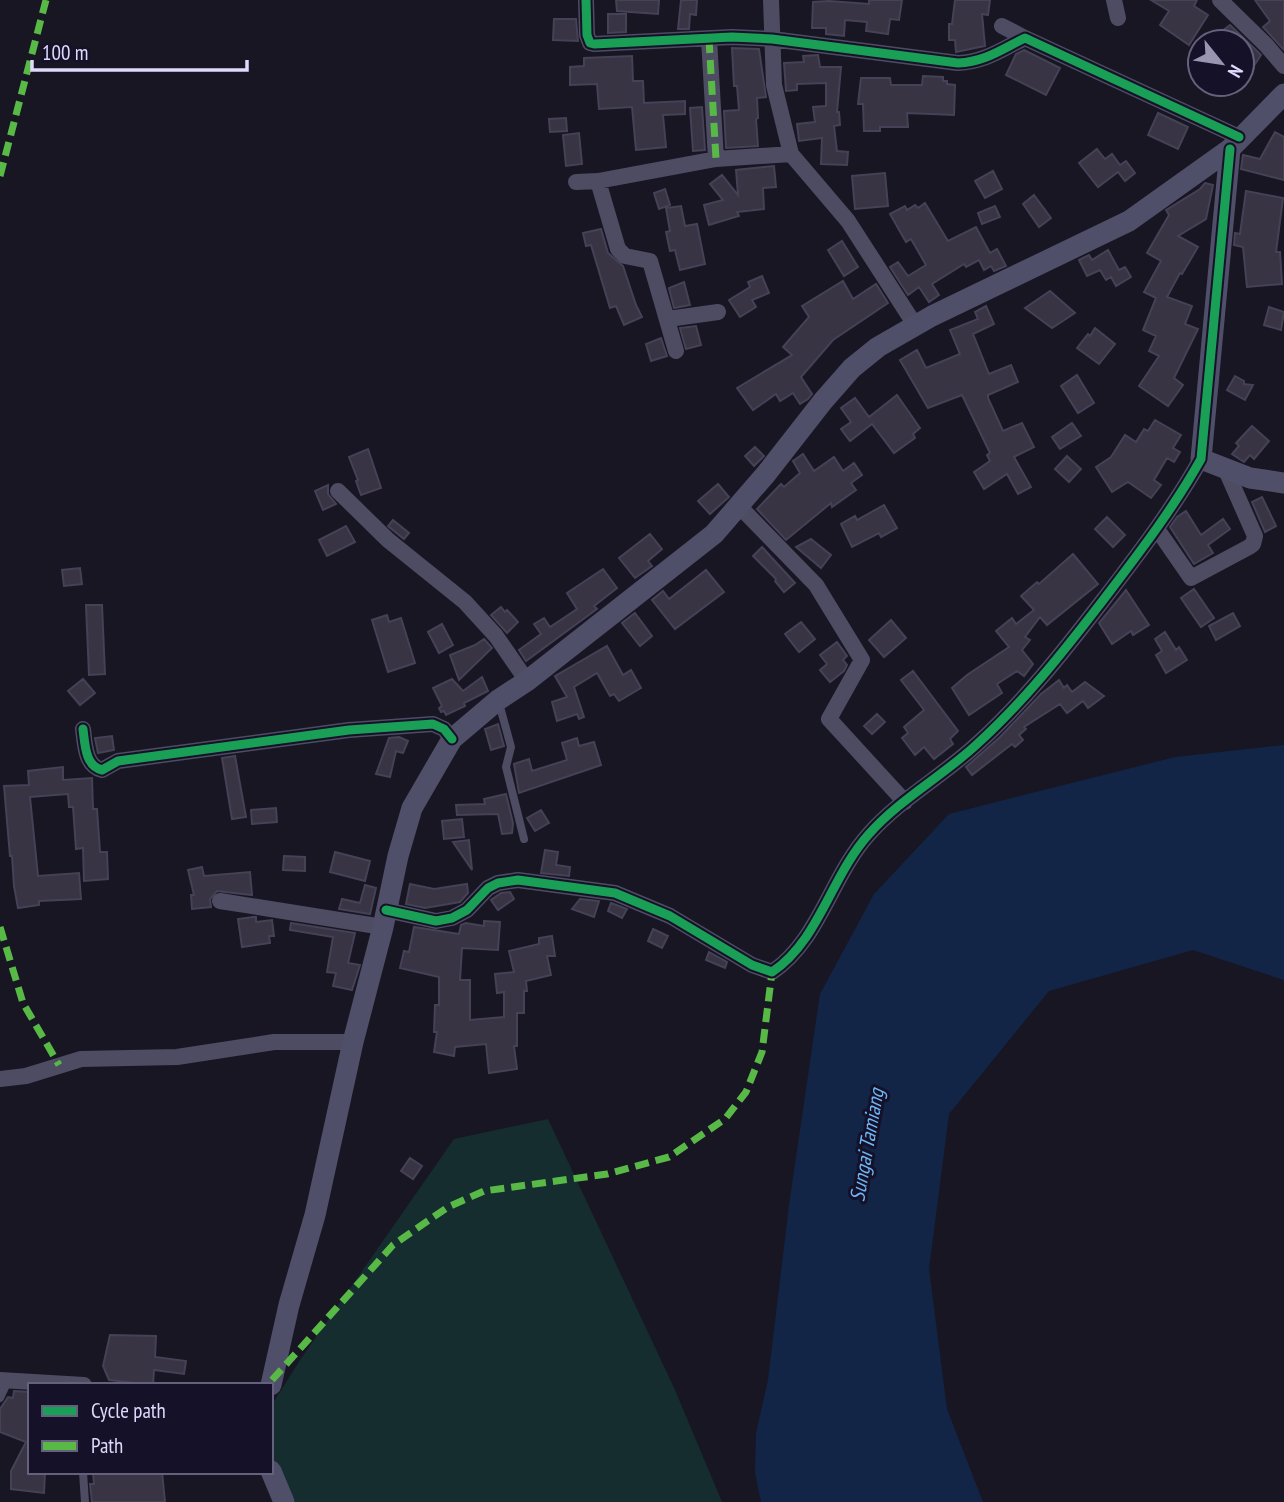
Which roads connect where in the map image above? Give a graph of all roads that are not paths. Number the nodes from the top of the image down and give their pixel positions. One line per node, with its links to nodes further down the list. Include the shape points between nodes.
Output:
1 (586, 0): 8 (street, via 590,43)
2 (771, 0): 9 (street)
3 (1114, 0): 5 (street)
4 (1220, 0): 10 (street)
5 (1118, 18)
6 (1002, 26): 7 (street)
7 (1025, 38): 9 (street, via 993,56 958,63); 12 (street)
8 (709, 39): 9 (street); 14 (street)
9 (772, 39): 13 (street, via 774,85)
10 (1284, 66)
11 (1284, 94): 12 (main road)
12 (1235, 143): 19 (main road, via 1129,221); 21 (main road)
13 (791, 153): 14 (street); 19 (street, via 848,221)
14 (716, 159): 15 (street)
15 (598, 180): 16 (street); 18 (street, via 618,249 625,256 650,261)
16 (576, 182)
17 (718, 312): 18 (street)
18 (667, 319): 20 (street)
19 (915, 325): 25 (main road, via 852,368)
20 (676, 351)
21 (1201, 459): 22 (main road); 26 (street)
22 (1225, 468): 23 (main road, via 1250,478); 26 (street, via 1255,536 1250,547 1191,578)
23 (1284, 483)
24 (338, 491): 27 (street, via 388,540 465,602)
25 (739, 506): 27 (main road, via 714,534); 31 (street, via 816,585 862,660 829,719)
26 (1157, 529): 31 (street, via 1027,695 974,748)
27 (527, 681): 28 (main road)
28 (498, 700): 30 (main road); 32 (lane, via 511,747 506,767)
29 (83, 729): 30 (street, via 91,763 102,770 118,761 349,730 433,724)
30 (452, 738): 34 (main road, via 412,808)
31 (905, 802): 34 (street, via 856,849 808,936 788,961 772,972 670,916 615,892 518,880 488,888 467,911 452,918)
32 (524, 839)
33 (220, 901): 34 (street, via 282,913)
34 (385, 918): 35 (main road)
35 (353, 1042): 36 (street, via 274,1042 177,1056 81,1059); 39 (main road)
36 (0, 1079)
37 (4, 1381): 38 (street); 40 (lane)
38 (37, 1383)
39 (271, 1383)
40 (0, 1398)
41 (83, 1474): 43 (lane)
42 (272, 1474): 44 (main road)
43 (85, 1502)
44 (284, 1502)

